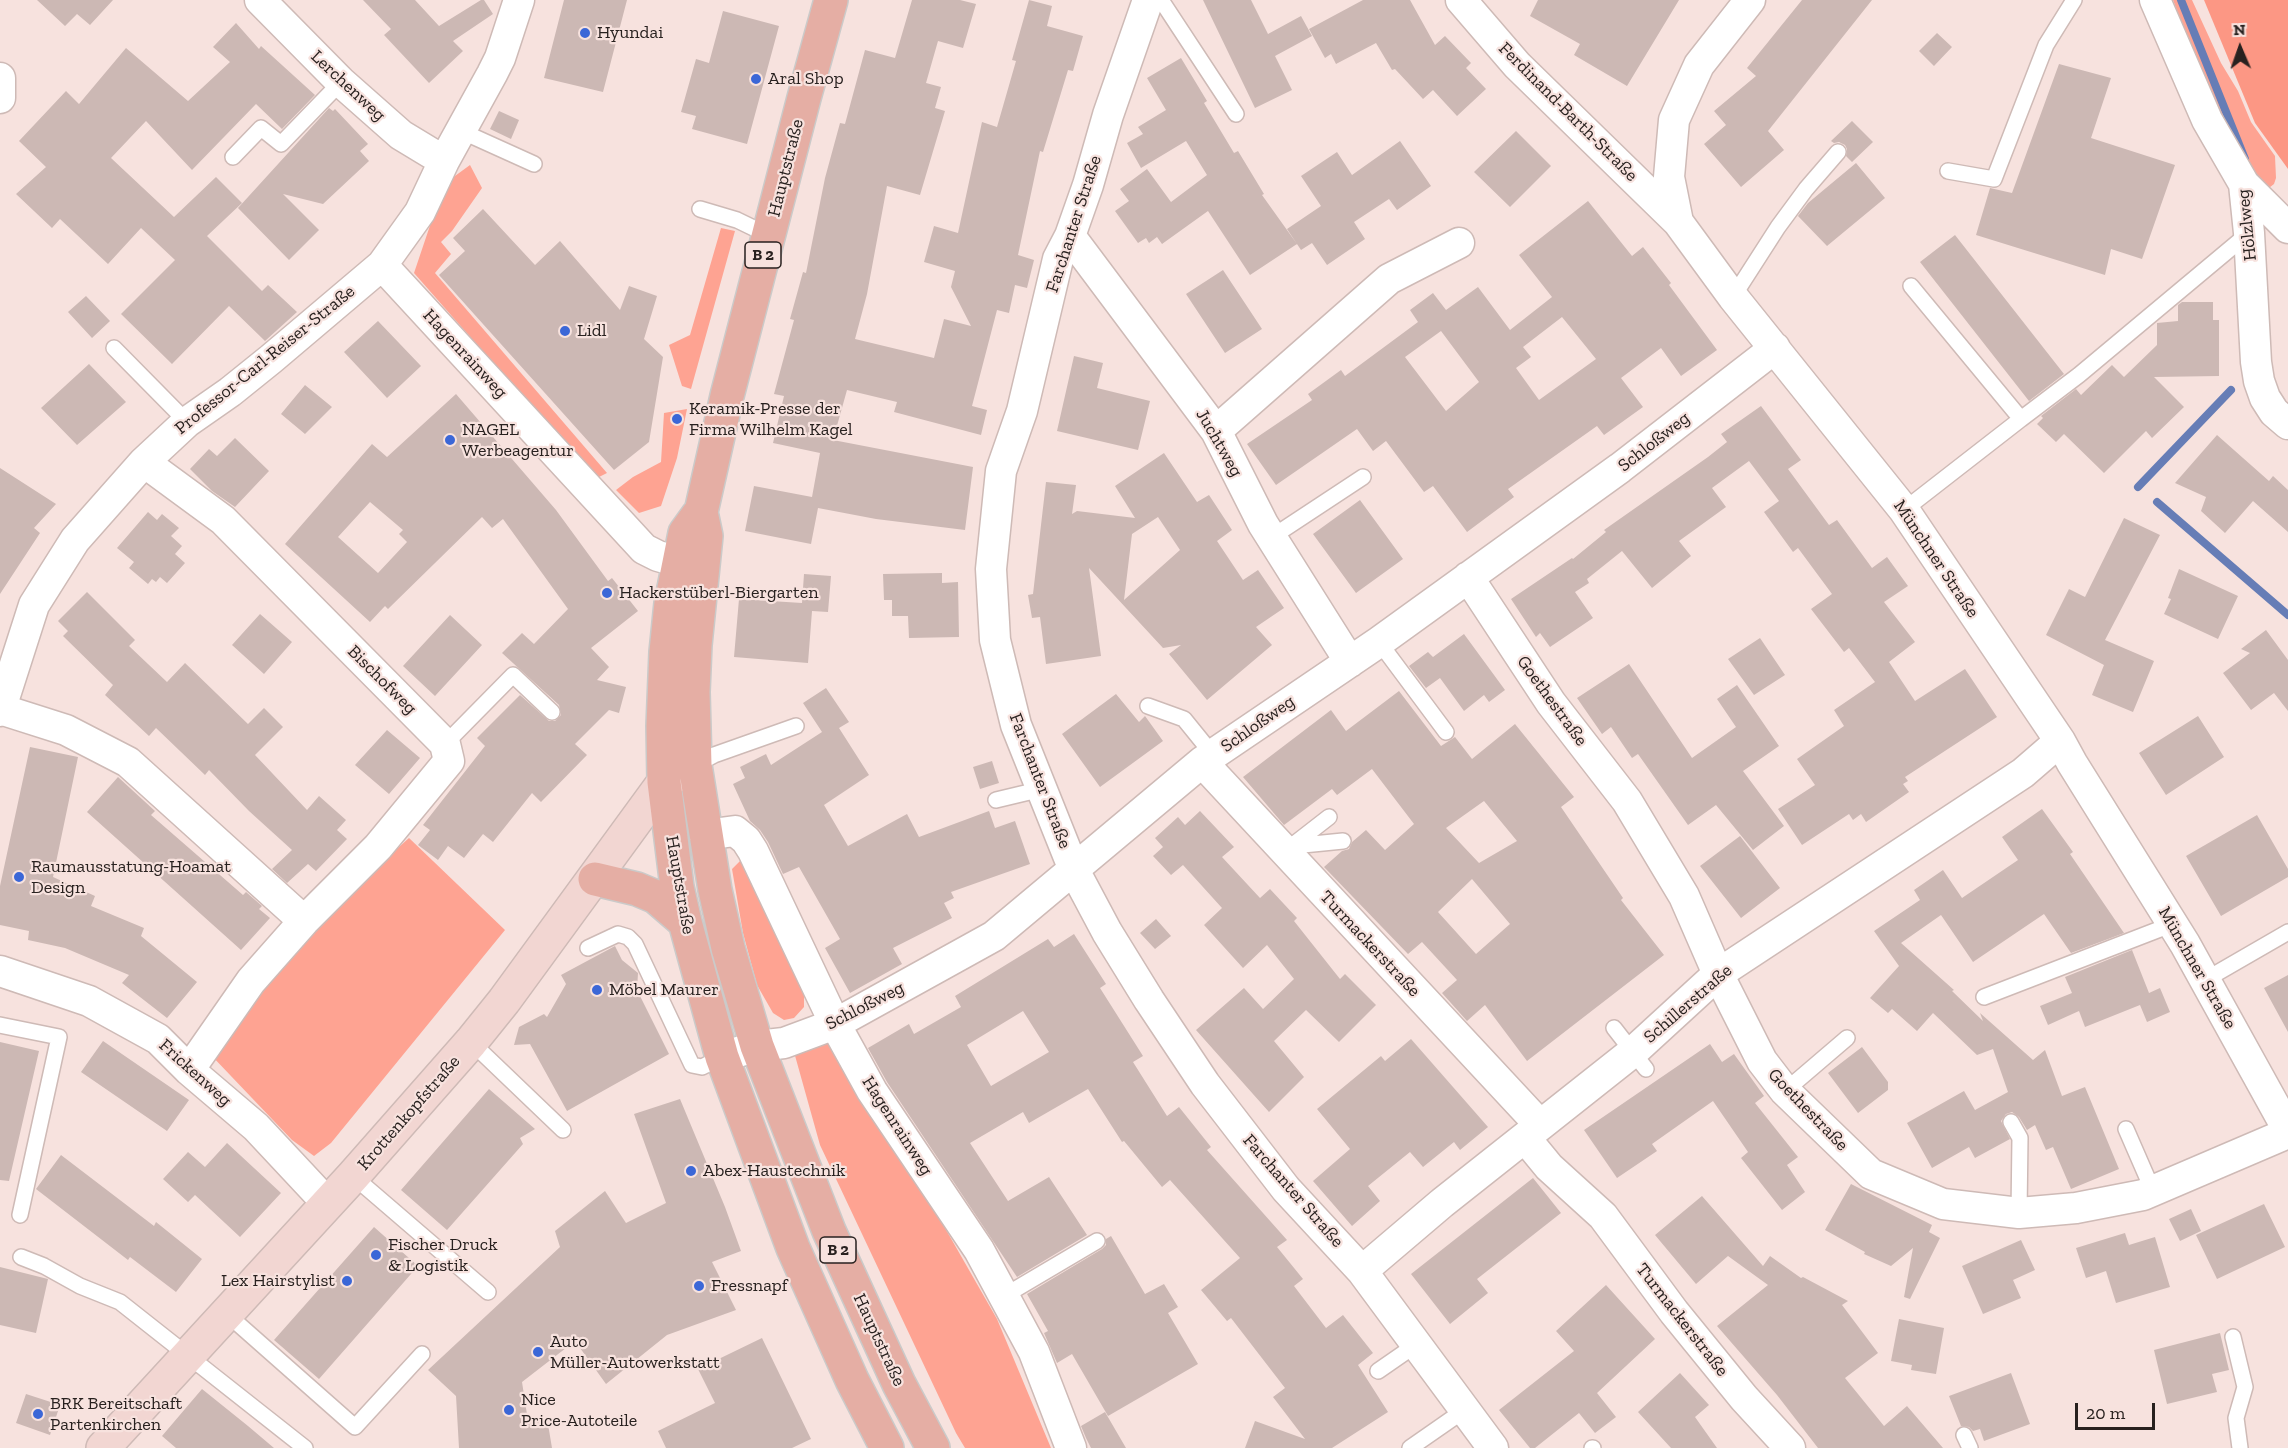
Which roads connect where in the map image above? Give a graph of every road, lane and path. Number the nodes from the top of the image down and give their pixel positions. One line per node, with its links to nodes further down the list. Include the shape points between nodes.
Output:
1 (260, 0): 11 (street, Lerchenweg)
2 (519, 0): 14 (street, Professor-Carl-Reiser-Straße, via 501,57)
3 (831, 0): 25 (main road, Hauptstraße / B 2)
4 (1148, 0): 26 (street, Farchanter Straße)
5 (1161, 0): 13 (lane)
6 (1461, 0): 22 (street, Ferdinand-Barth-Straße, via 1517,64)
7 (1750, 0): 22 (street, Münchner Straße, via 1700,65 1674,120 1670,177)
8 (2074, 0): 19 (lane, via 2046,45 1994,179)
9 (2155, 0): 20 (street, Hölzlweg, via 2207,120)
10 (0, 78): 12 (street)
11 (341, 82): 16 (lane, via 281,144 261,128); 17 (street, Lerchenweg, via 401,135)
12 (0, 98)
13 (1236, 114)
14 (461, 131): 17 (street, Professor-Carl-Reiser-Straße); 18 (lane)
15 (1838, 152): 30 (lane, via 1778,227)
16 (233, 157)
17 (444, 161): 28 (street, Professor-Carl-Reiser-Straße, via 420,212)
18 (534, 164)
19 (1948, 171)
20 (2244, 184): 23 (street); 24 (street, Hölzlweg)
21 (700, 209): 25 (lane)
22 (1678, 222): 30 (street, Münchner Straße)
23 (2288, 228)
24 (2249, 232): 33 (lane); 35 (street, Hölzlweg, via 2259,381 2274,412)
25 (768, 235): 40 (main road, Hauptstraße / B 2)
26 (1070, 236): 36 (street, Juchtweg); 56 (street, Farchanter Straße, via 1058,259 1022,411 1001,471 991,569 995,640 1016,725)
27 (1459, 243): 36 (street, via 1389,279)
28 (382, 265): 34 (street, Professor-Carl-Reiser-Straße, via 272,359); 42 (street, Hagenrainweg, via 644,549)
29 (1911, 286): 33 (lane)
30 (1733, 297): 32 (street, Münchner Straße)
31 (114, 348): 34 (lane)
32 (1775, 348): 39 (street, Münchner Straße); 43 (street, Schloßweg, via 1620,468)
33 (2021, 419): 39 (lane)
34 (187, 422): 37 (street, Professor-Carl-Reiser-Straße)
35 (2288, 424)
36 (1216, 431): 41 (street, Juchtweg)
37 (144, 462): 47 (street, Professor-Carl-Reiser-Straße, via 75,540 34,605); 52 (street, Bischofweg, via 223,519)
38 (1363, 477): 41 (lane)
39 (1904, 510): 51 (street, Münchner Straße)
40 (701, 512): 42 (main road, Hauptstraße / B 2, via 685,533); 54 (main road, Hauptstraße / B 2, via 706,536 695,645)
41 (1272, 537): 45 (street, Juchtweg)
42 (679, 562): 55 (main road, Hauptstraße / B 2, via 666,652)
43 (1468, 578): 44 (street, Schloßweg); 70 (street, Goethestraße, via 1551,703 1627,801 1684,896)
44 (1379, 642): 45 (street, Schloßweg); 50 (lane)
45 (1350, 662): 53 (street, Schloßweg)
46 (1148, 706): 53 (lane, via 1184,719)
47 (0, 710): 64 (street, via 66,730 128,762)
48 (552, 712): 52 (lane, via 513,675)
49 (796, 726): 54 (lane)
50 (1446, 732)
51 (2061, 741): 66 (street, Münchner Straße); 70 (street, Schillerstraße, via 2023,773)
52 (445, 744): 64 (street, via 449,760 435,778 378,847)
53 (1208, 759): 61 (street, Turmackerstraße); 62 (street, Schloßweg)
54 (695, 765): 55 (street, Krottenkopfstraße); 59 (main road, Hauptstraße / B 2)
55 (664, 782): 63 (street, Krottenkopfstraße); 65 (main road, Hauptstraße / B 2)
56 (1042, 789): 57 (lane); 62 (street, Farchanter Straße)
57 (996, 800)
58 (1329, 817): 61 (lane)
59 (705, 835): 74 (street, Hagenrainweg, via 735,831 746,840); 78 (main road, Hauptstraße / B 2, via 728,948)
60 (1344, 841): 61 (lane)
61 (1287, 849): 87 (street, Turmackerstraße)
62 (1074, 870): 74 (street, Schloßweg, via 994,936); 97 (street, Farchanter Straße, via 1107,932 1205,1084 1286,1188)
63 (595, 879): 65 (main road, via 657,897); 77 (street, Krottenkopfstraße)
64 (304, 921): 81 (street, via 251,981)
65 (685, 922): 79 (main road, Hauptstraße / B 2)
66 (2173, 924): 71 (street, Münchner Straße); 72 (lane)
67 (2288, 933): 71 (lane)
68 (588, 948): 79 (lane, via 618,934 628,937 635,944 692,1065 702,1067)
69 (0, 970): 81 (street, Frickenweg, via 89,1001 158,1039)
70 (1718, 974): 80 (street, Schillerstraße); 82 (street, Goethestraße, via 1762,1061)
71 (2205, 980): 86 (street, Münchner Straße)
72 (1984, 997)
73 (0, 1024): 92 (lane, via 59,1037)
74 (835, 1024): 78 (street, Schloßweg, via 784,1043); 99 (street, Hagenrainweg, via 873,1091 979,1250)
75 (1614, 1028): 80 (lane)
76 (1847, 1038): 82 (lane)
77 (471, 1042): 85 (lane); 88 (street, Krottenkopfstraße)
78 (757, 1046): 79 (street, Schloßweg); 93 (main road, Hauptstraße / B 2)
79 (722, 1057): 95 (main road, Hauptstraße / B 2)
80 (1640, 1060): 87 (street, Schillerstraße)
81 (189, 1070): 90 (street, Frickenweg, via 256,1127)
82 (1785, 1091): 91 (street, Goethestraße, via 1870,1174 1943,1204)
83 (2011, 1122): 91 (lane, via 2020,1138)
84 (2126, 1129): 89 (lane)
85 (563, 1130)
86 (2288, 1131): 89 (street, Goethestraße)
87 (1533, 1132): 97 (street, Schillerstraße); 114 (street, Turmackerstraße, via 1548,1167 1603,1216 1674,1312)
88 (353, 1176): 90 (street, Krottenkopfstraße); 98 (lane)
89 (2153, 1191): 91 (street, Goethestraße, via 2076,1208)
90 (328, 1204): 100 (street, Krottenkopfstraße)
91 (2019, 1213)
92 (20, 1215)
93 (829, 1231): 95 (main road, B 2); 110 (main road, Hauptstraße / B 2, via 899,1384)
94 (1098, 1241): 99 (lane)
95 (793, 1248): 109 (main road, Hauptstraße / B 2)
96 (21, 1257): 104 (lane, via 120,1302)
97 (1362, 1271): 102 (street, Farchanter Straße)
98 (488, 1292)
99 (1004, 1296): 111 (street, Hagenrainweg, via 1034,1352)
100 (227, 1314): 103 (lane, via 355,1426); 104 (street, Krottenkopfstraße)
101 (2233, 1338): 115 (lane, via 2245,1387 2236,1418)
102 (1417, 1344): 105 (lane); 106 (street, Farchanter Straße)
103 (422, 1354)
104 (189, 1355): 107 (street, Krottenkopfstraße); 108 (lane)
105 (1378, 1371)
106 (1466, 1409): 112 (lane); 113 (street, Farchanter Straße)
107 (103, 1448)
108 (305, 1448)
109 (887, 1448)
110 (933, 1448)
111 (1071, 1448)
112 (1410, 1448)
113 (1493, 1448)
114 (1790, 1448)
115 (2240, 1448)

